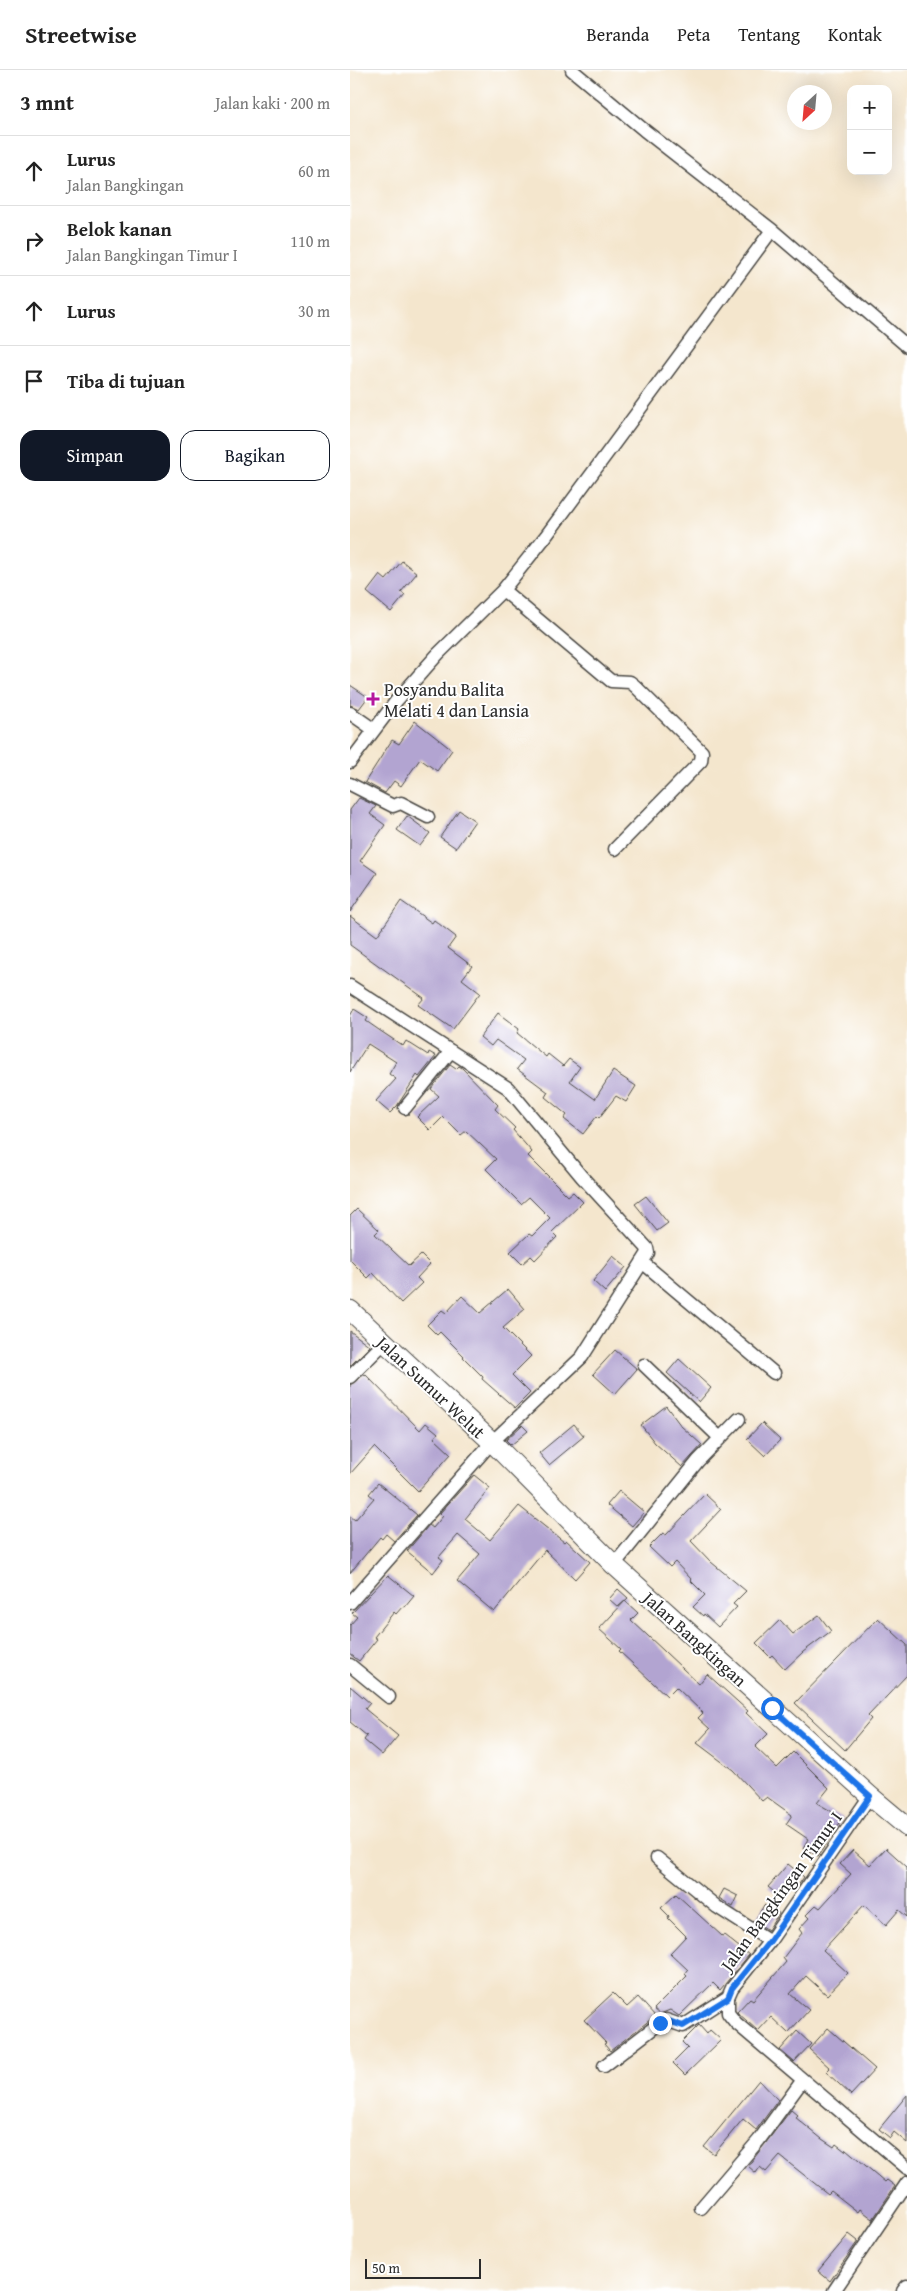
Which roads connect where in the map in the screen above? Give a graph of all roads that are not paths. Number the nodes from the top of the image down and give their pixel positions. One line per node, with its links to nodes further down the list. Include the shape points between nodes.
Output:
1 (572, 70): 2 (street)
2 (772, 230): 3 (street); 4 (street, via 589,480)
3 (907, 346)
4 (503, 590): 6 (street, via 438,654); 10 (street, via 611,681 630,682 635,686 702,752 701,761)
5 (350, 713): 6 (street)
6 (374, 729): 7 (street)
7 (350, 762)
8 (350, 784): 9 (street, via 393,806 401,803)
9 (428, 816)
10 (615, 849)
11 (350, 986): 12 (street)
12 (451, 1051): 13 (street); 14 (street, via 508,1088 582,1177 647,1248)
13 (405, 1108)
14 (642, 1262): 18 (street); 22 (street, via 582,1357)
15 (350, 1310): 16 (street, Jalan Sumur Welut)
16 (384, 1343): 19 (street); 22 (street, Jalan Sumur Welut)
17 (644, 1365): 21 (street)
18 (774, 1373)
19 (350, 1377)
20 (739, 1420): 21 (street)
21 (719, 1438): 23 (street)
22 (492, 1442): 23 (street, Jalan Bangkingan); 24 (street)
23 (614, 1565): 27 (street, Jalan Bangkingan)
24 (350, 1603)
25 (350, 1665): 26 (street)
26 (389, 1697)
27 (870, 1796): 28 (street, Jalan Bangkingan); 30 (street, Jalan Bangkingan Timur I)
28 (907, 1827)
29 (657, 1858): 30 (street, via 717,1907)
30 (770, 1941): 31 (street, Jalan Bangkingan Timur I, via 732,1988)
31 (728, 1998): 32 (street, via 683,2026 666,2020 660,2023); 33 (street, Jalan Bangkingan Timur I, via 728,2013 736,2023)
32 (604, 2066)
33 (802, 2081): 34 (street, Jalan Bangkingan Timur I); 36 (street, via 759,2140)
34 (907, 2168)
35 (907, 2183): 38 (street)
36 (701, 2208)
37 (907, 2286): 39 (street)
38 (834, 2291)
39 (903, 2291)

